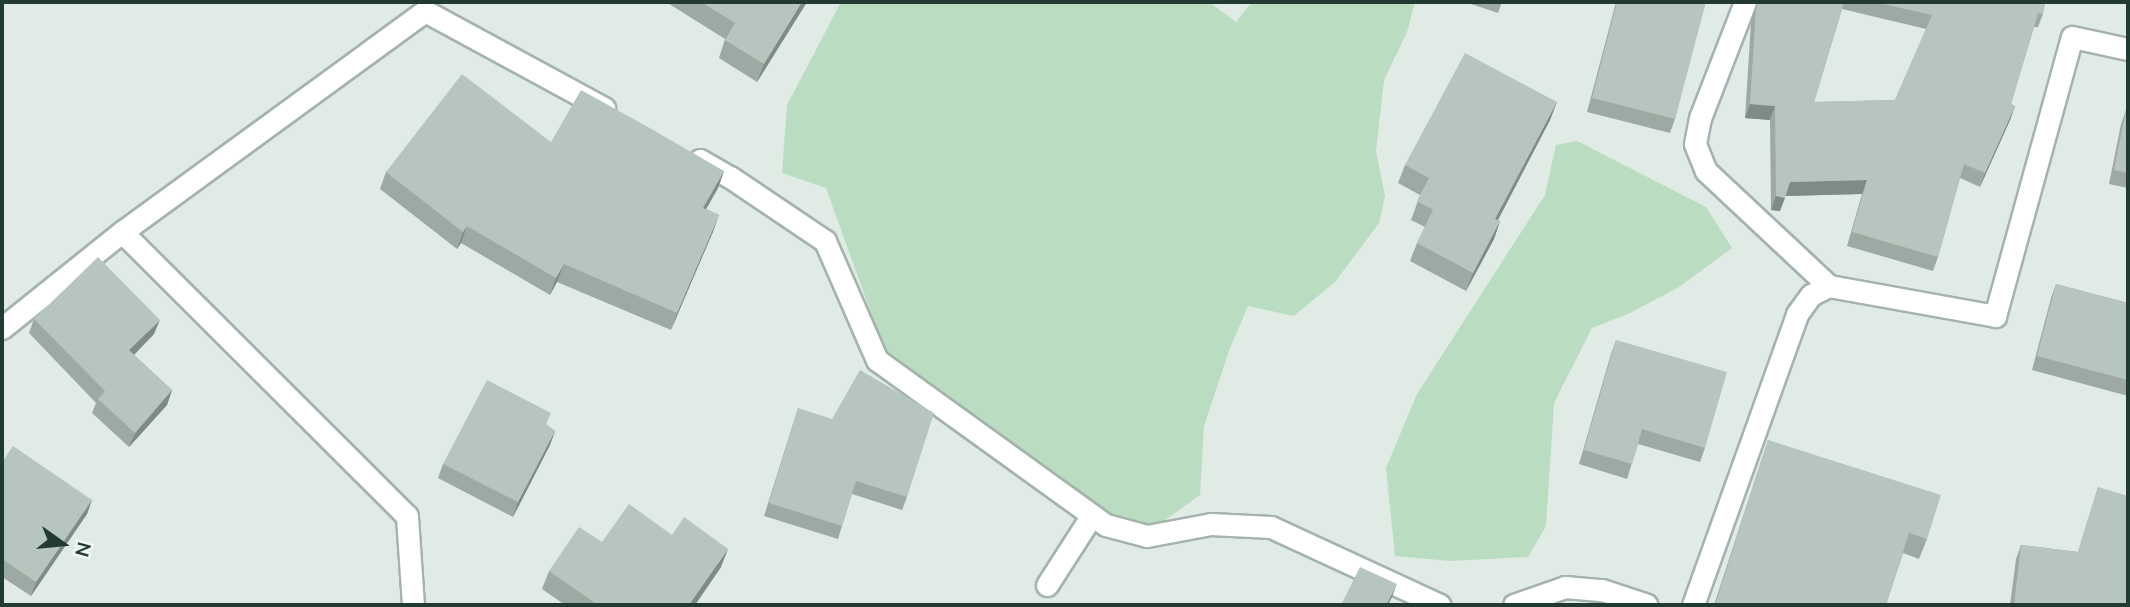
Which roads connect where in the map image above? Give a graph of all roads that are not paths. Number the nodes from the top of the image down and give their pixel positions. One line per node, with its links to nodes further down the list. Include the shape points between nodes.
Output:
1 (1745, 2): 7 (street, via 1700,118 1695,144 1706,171)
2 (425, 5): 4 (street); 6 (street)
3 (2128, 49): 7 (street, via 2072,37 1995,316)
4 (619, 117)
5 (686, 153): 9 (street, via 825,241 877,360)
6 (122, 232): 8 (street); 11 (street, via 407,516)
7 (1829, 286): 15 (street, via 1811,295 1797,314)
8 (2, 328)
9 (1092, 515): 10 (street); 12 (street, via 1106,525 1147,536 1211,524 1271,527)
10 (1047, 585)
11 (413, 605)
12 (1440, 605)
13 (1514, 605): 14 (street, via 1565,587 1602,590)
14 (1647, 605)
15 (1693, 605)

